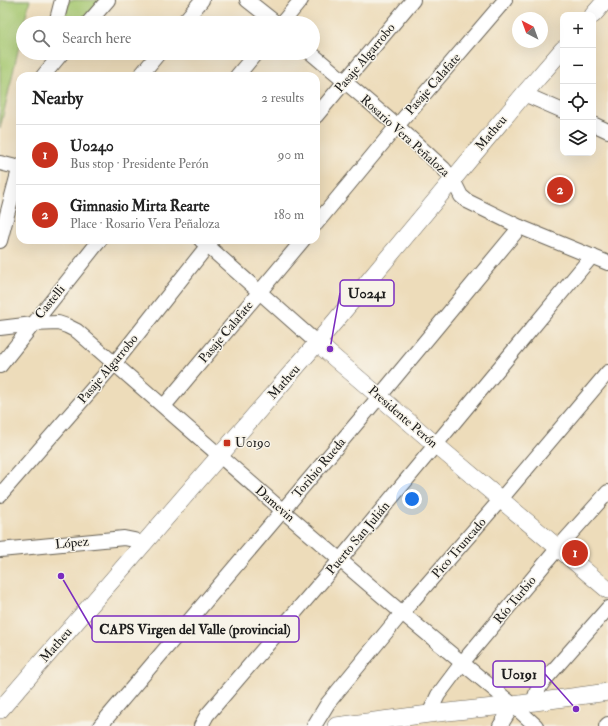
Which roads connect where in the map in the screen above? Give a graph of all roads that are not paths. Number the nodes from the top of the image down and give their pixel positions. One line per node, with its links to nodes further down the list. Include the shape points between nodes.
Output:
1 (62, 0): 10 (street)
2 (108, 0): 11 (street)
3 (202, 0): 12 (street)
4 (248, 0): 13 (street)
5 (301, 0): 14 (street)
6 (414, 0): 25 (street, Pasaje Algarrobo)
7 (505, 0): 30 (street, Pasaje Calafate)
8 (606, 0): 9 (street)
9 (596, 12)
10 (58, 16)
11 (94, 16)
12 (189, 16)
13 (267, 16)
14 (288, 16)
15 (560, 52): 26 (street, Matheu)
16 (46, 60): 21 (street)
17 (56, 60): 22 (street)
18 (153, 60): 23 (street)
19 (250, 60): 24 (street)
20 (320, 60): 25 (street, Rosario Vera Peñaloza)
21 (44, 72)
22 (46, 72)
23 (143, 72)
24 (240, 72)
25 (345, 81): 28 (street, Pasaje Algarrobo); 30 (street, Rosario Vera Peñaloza)
26 (524, 94): 27 (street); 34 (street, Matheu)
27 (560, 110)
28 (320, 111)
29 (596, 125): 31 (street)
30 (398, 126): 34 (street, Rosario Vera Peñaloza); 36 (street, Pasaje Calafate)
31 (608, 131)
32 (0, 163): 33 (street)
33 (16, 166)
34 (453, 180): 37 (street, Rosario Vera Peñaloza, via 461,196 467,201); 48 (street, Matheu)
35 (16, 182): 38 (street)
36 (320, 219)
37 (520, 227): 43 (street, Rosario Vera Peñaloza); 52 (street, Toribio Rueda)
38 (0, 241)
39 (97, 244): 46 (street, Castelli)
40 (205, 244): 49 (street, Pasaje Algarrobo)
41 (209, 244): 45 (street, Presidente Perón)
42 (300, 244): 45 (street, Pasaje Calafate)
43 (592, 256): 44 (street, Rosario Vera Peñaloza); 54 (street, Puerto San Julián)
44 (608, 263)
45 (260, 292): 48 (street, Presidente Perón); 53 (street, Pasaje Calafate)
46 (33, 324): 47 (street, Damevin); 49 (street, Damevin, via 58,323 67,326 77,331); 50 (street, Castelli)
47 (0, 328)
48 (317, 343): 52 (street, Presidente Perón); 55 (street, Matheu)
49 (114, 364): 53 (street, Damevin); 57 (street, Pasaje Algarrobo)
50 (0, 366)
51 (607, 377): 58 (street, Pico Truncado)
52 (379, 396): 54 (street, Presidente Perón); 59 (street, Toribio Rueda)
53 (164, 406): 55 (street, Damevin)
54 (436, 445): 58 (street, Presidente Perón); 63 (street, Puerto San Julián)
55 (220, 456): 59 (street, Damevin); 60 (street, Matheu)
56 (608, 492): 61 (street, Río Turbio)
57 (0, 495)
58 (501, 499): 61 (street, Presidente Perón); 66 (street, Pico Truncado)
59 (282, 511): 63 (street, Damevin); 73 (street, Toribio Rueda)
60 (143, 544): 62 (street, López, via 124,538); 71 (street, Matheu)
61 (558, 548): 64 (street, Presidente Perón); 67 (street, Río Turbio)
62 (0, 550)
63 (340, 560): 66 (street, Damevin); 74 (street, Puerto San Julián, via 207,715)
64 (608, 590)
65 (608, 608): 69 (street, via 543,682)
66 (402, 613): 67 (street, Damevin); 75 (street, Pico Truncado, via 328,703)
67 (462, 663): 70 (street, Damevin); 72 (street, Río Turbio, via 438,695)
68 (608, 692): 69 (street)
69 (533, 702): 70 (street)
70 (513, 705): 72 (street); 77 (street); 78 (street, Damevin)
71 (0, 710)
72 (429, 714): 76 (street)
73 (100, 726)
74 (201, 726)
75 (314, 726)
76 (336, 726)
77 (500, 726)
78 (536, 726)

